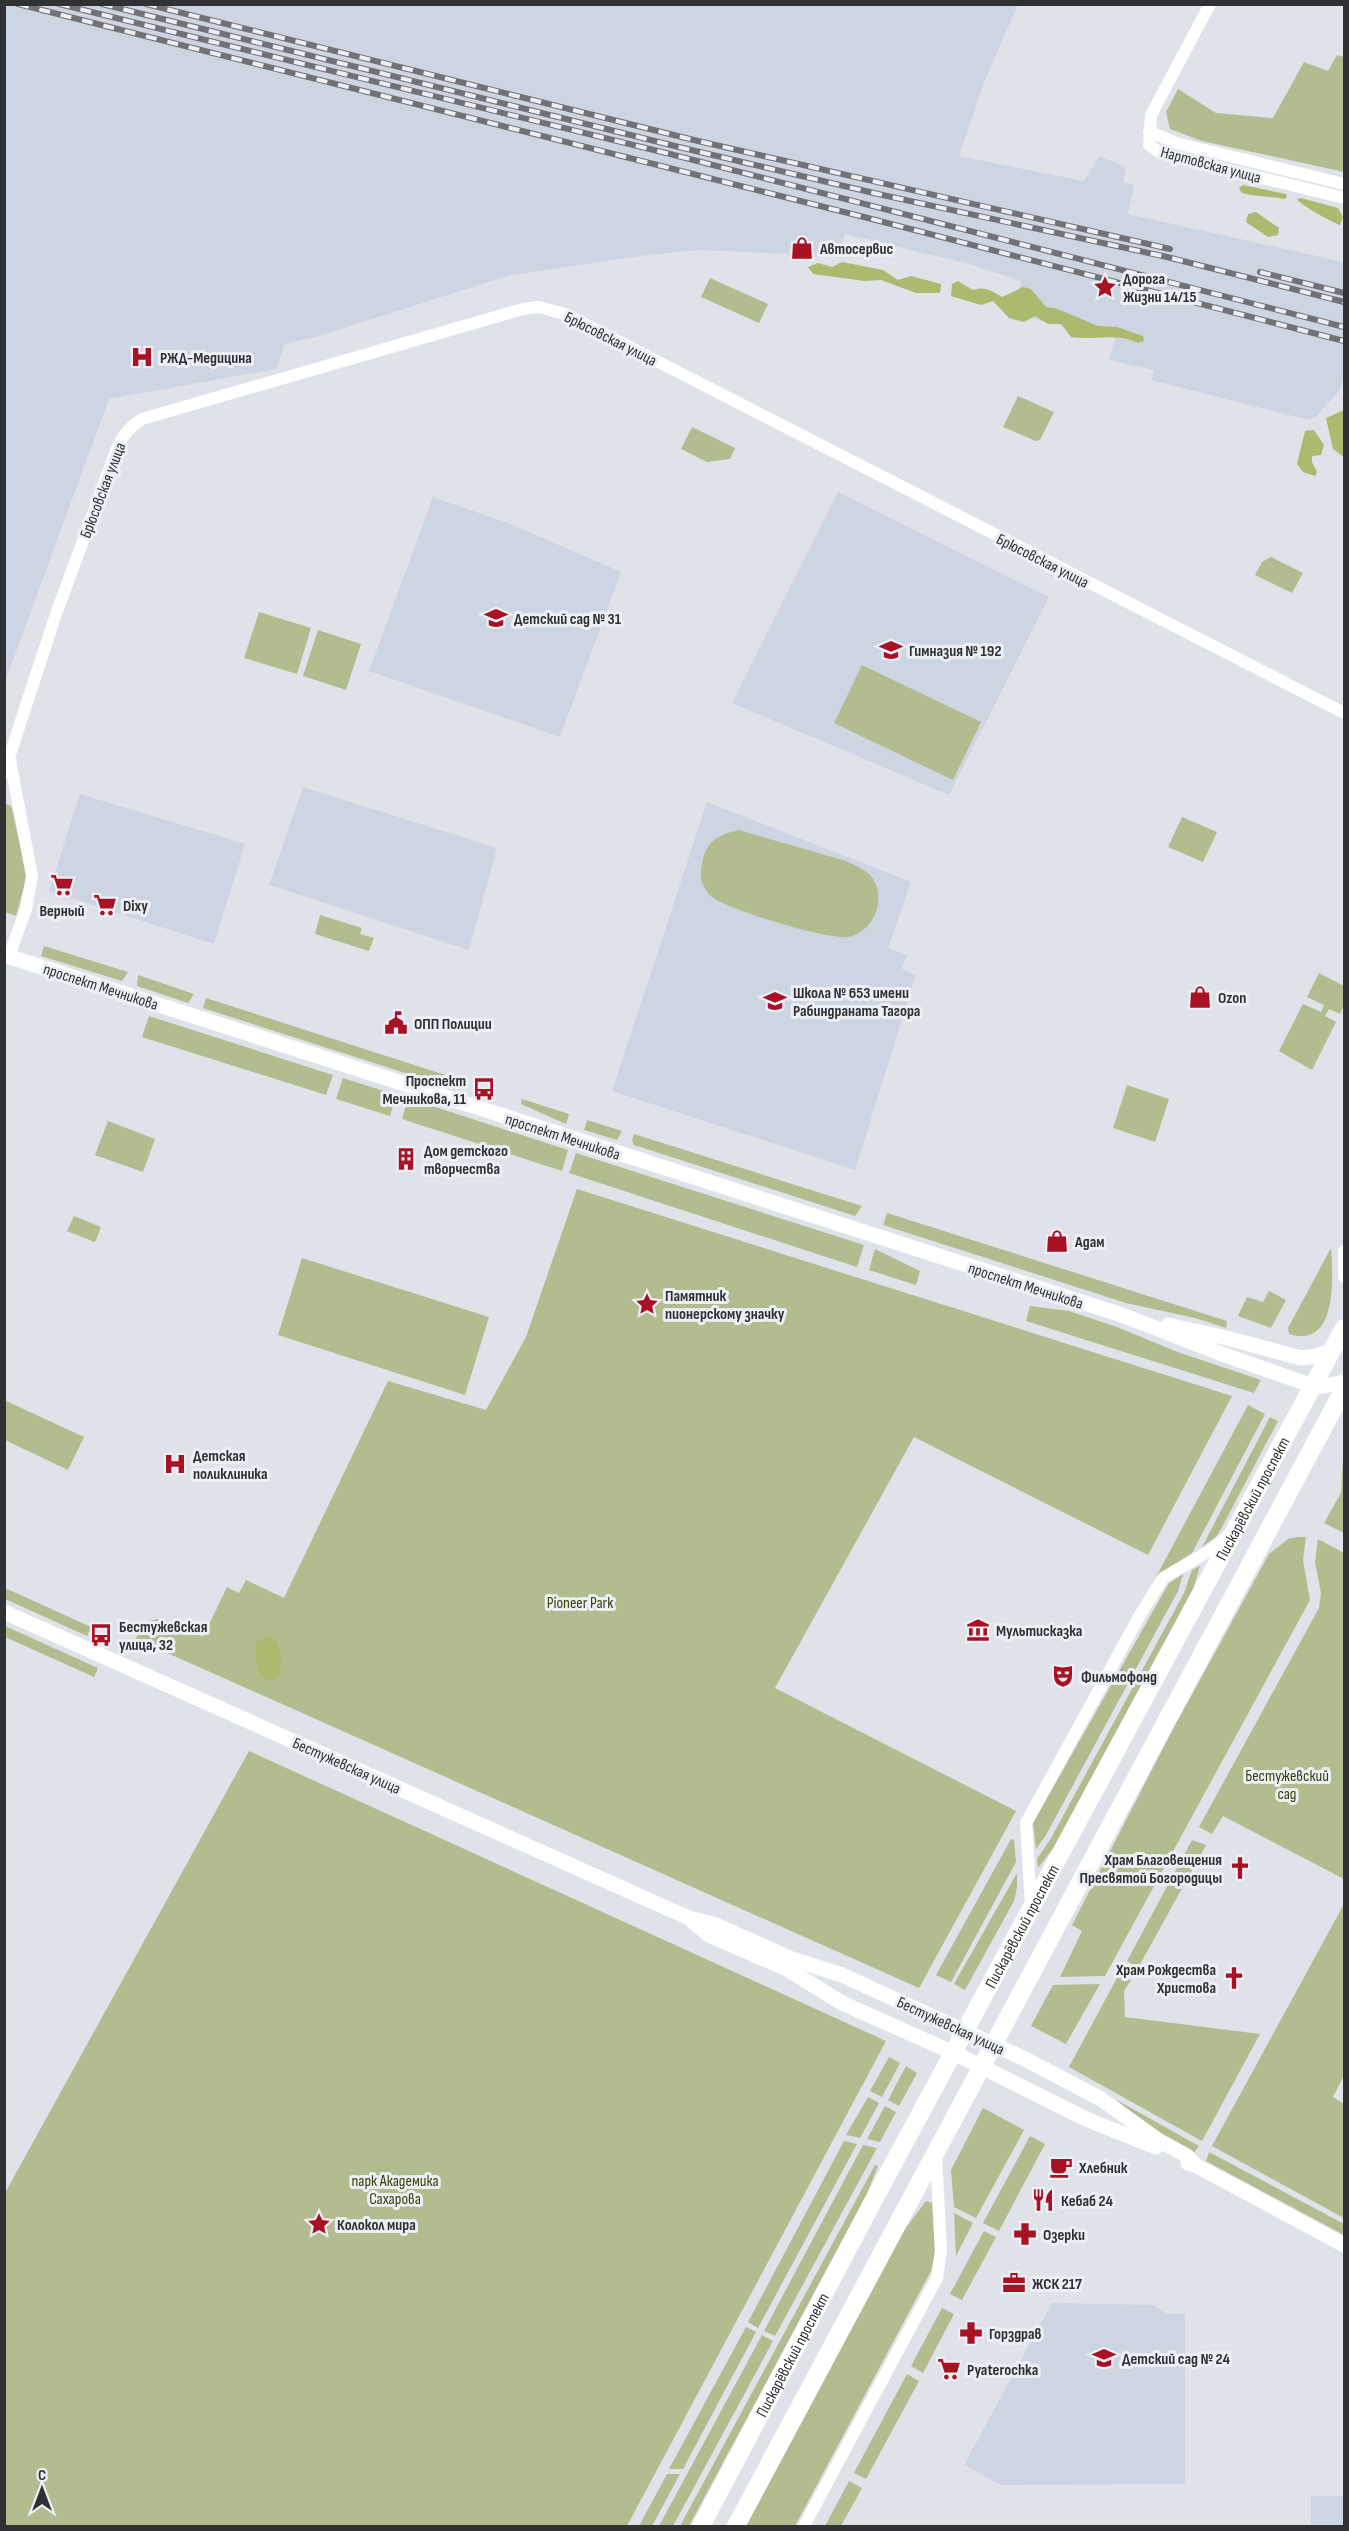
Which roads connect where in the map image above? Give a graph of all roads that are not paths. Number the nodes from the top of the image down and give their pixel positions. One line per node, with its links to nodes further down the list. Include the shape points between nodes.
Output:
1 (1210, 4): 2 (street, via 1151,115)
2 (1149, 131): 3 (street, Нартовская улица, via 1176,143); 4 (street, Нартовская улица, via 1149,145 1158,151)
3 (1344, 184)
4 (1344, 198)
5 (1344, 713): 6 (street, Брюсовская улица, via 585,323 539,307 142,419 131,427 121,437 56,614)
6 (10, 759): 7 (street, Брюсовская улица); 8 (street, Брюсовская улица, via 32,876 26,909)
7 (4, 773)
8 (6, 959): 11 (street, проспект Мечникова)
9 (1344, 1251): 10 (street)
10 (1344, 1277)
11 (1122, 1315): 13 (street, проспект Мечникова, via 1301,1358); 15 (street, проспект Мечникова)
12 (1344, 1328): 13 (main road, Пискарёвский проспект)
13 (1333, 1349): 15 (main road, Пискарёвский проспект)
14 (1344, 1382): 15 (street, проспект Мечникова)
15 (1313, 1386): 17 (main road, Пискарёвский проспект)
16 (1344, 1389): 22 (main road, Пискарёвский проспект)
17 (1236, 1529): 19 (main road, Пискарёвский проспект); 19 (street, via 1209,1551 1163,1578 1026,1823)
18 (4, 1612): 20 (street, Бестужевская улица)
19 (1031, 1909): 21 (main road, Пискарёвский проспект)
20 (689, 1918): 21 (street, Бестужевская улица, via 842,1975); 23 (street, Бестужевская улица, via 709,1935 787,1969 842,2003)
21 (965, 2031): 22 (street, Бестужевская улица); 23 (main road, Пискарёвский проспект)
22 (995, 2045): 24 (main road, Пискарёвский проспект); 26 (street, Бестужевская улица, via 1101,2099)
23 (954, 2053): 24 (street, Бестужевская улица); 28 (main road, Пискарёвский проспект)
24 (983, 2067): 25 (main road, Пискарёвский проспект); 26 (street, Бестужевская улица, via 1086,2119)
25 (936, 2156): 29 (main road, Пискарёвский проспект); 30 (street, via 941,2250 937,2278)
26 (1195, 2165): 27 (street, Бестужевская улица)
27 (1344, 2245)
28 (701, 2526)
29 (736, 2526)
30 (804, 2526)

